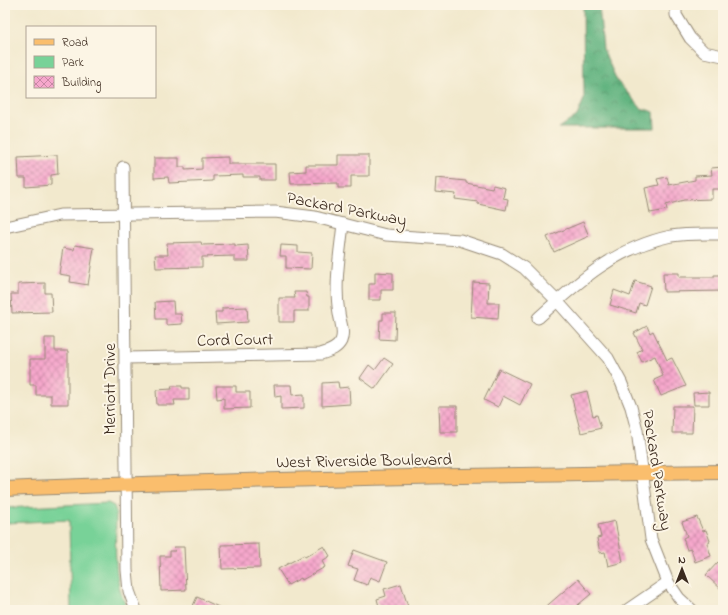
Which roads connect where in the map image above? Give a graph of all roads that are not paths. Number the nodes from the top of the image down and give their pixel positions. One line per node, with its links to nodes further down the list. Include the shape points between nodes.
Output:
1 (676, 5): 2 (street, via 676,15 690,38 704,52)
2 (723, 56)
3 (123, 167): 4 (street, Merriott Drive)
4 (124, 215): 5 (street, Packard Parkway, via 275,212 315,217); 6 (street, Packard Parkway, via 60,215); 10 (street, Merriott Drive)
5 (343, 224): 8 (street, Packard Parkway, via 386,235 460,240 485,247 524,268); 10 (street, Cord Court, via 338,297 343,334 341,341 331,351 321,354)
6 (5, 227)
7 (723, 234): 8 (street, via 672,236 622,253 590,272)
8 (557, 301): 9 (street); 12 (street, Packard Parkway, via 608,358 621,382 637,430)
9 (538, 318)
10 (126, 358): 13 (street, Merriott Drive)
11 (723, 472): 12 (main road, West Riverside Boulevard)
12 (642, 473): 13 (main road, West Riverside Boulevard); 15 (street, Packard Parkway, via 651,539)
13 (126, 484): 14 (main road, West Riverside Boulevard); 16 (street, Merriott Drive, via 127,575 129,591)
14 (5, 489)
15 (668, 582): 17 (street); 18 (street, Packard Parkway, via 679,598)
16 (136, 610)
17 (627, 610)
18 (692, 610)

